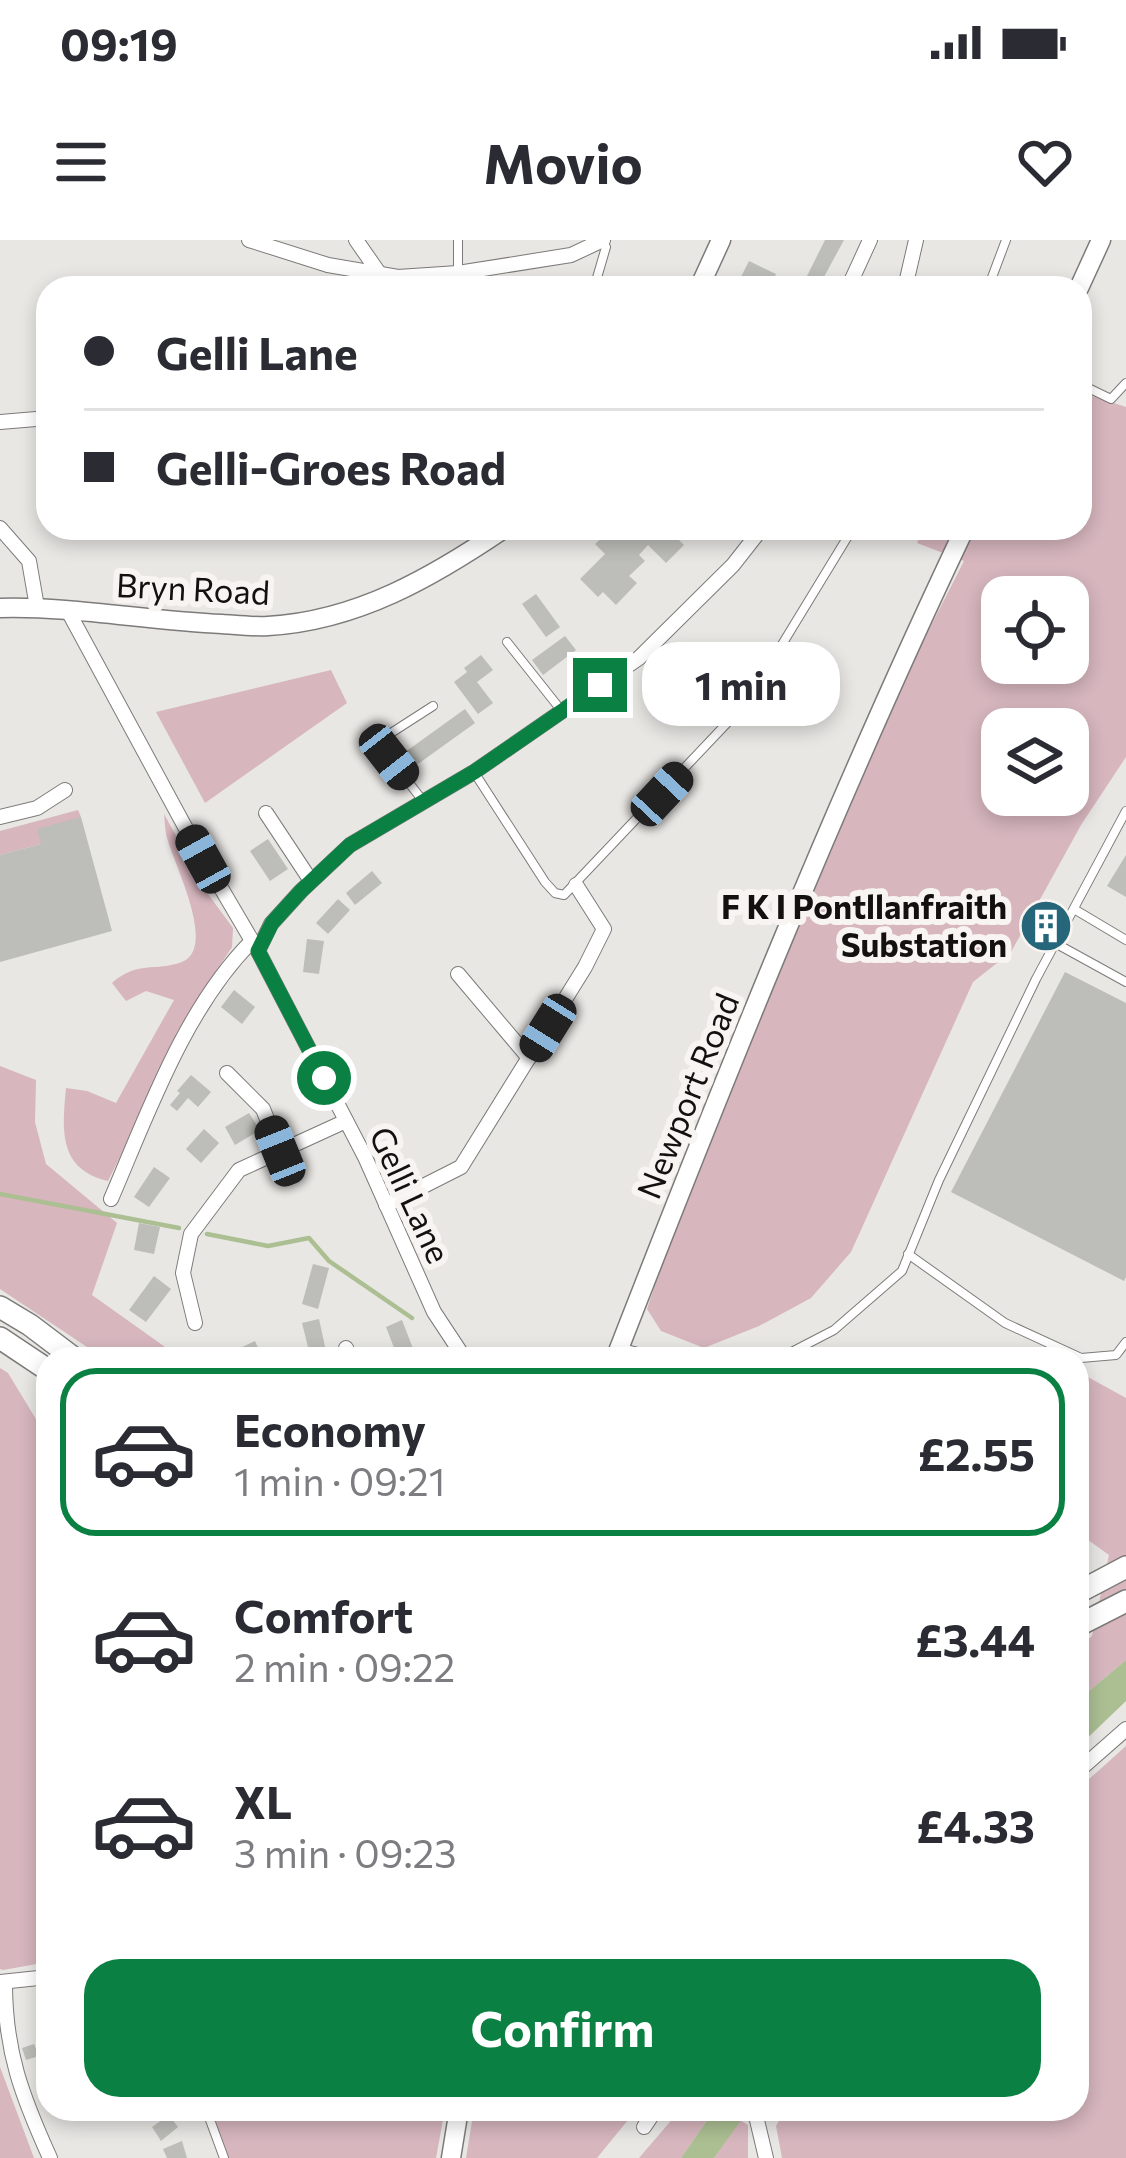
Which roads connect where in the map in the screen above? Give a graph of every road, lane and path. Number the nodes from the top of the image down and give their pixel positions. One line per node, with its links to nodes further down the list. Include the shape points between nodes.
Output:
1 (249, 240): 10 (street)
2 (356, 240): 11 (street)
3 (458, 240): 12 (lane)
4 (603, 240): 12 (street, via 572,254); 15 (lane)
5 (721, 240): 16 (main road)
6 (869, 240): 17 (street)
7 (916, 240): 18 (street)
8 (1006, 240): 19 (lane)
9 (1101, 240): 20 (main road)
10 (279, 244): 11 (street, via 328,265)
11 (379, 273): 13 (street)
12 (458, 273): 14 (street)
13 (395, 276)
14 (447, 276)
15 (598, 276)
16 (704, 276)
17 (853, 276)
18 (908, 276)
19 (992, 276)
20 (1084, 276)
21 (1126, 382): 22 (lane, via 1111,399)
22 (1092, 390)
23 (36, 419): 24 (street)
24 (0, 422)
25 (0, 528): 30 (street, via 29,561)
26 (486, 540): 32 (main road, Bryn Road, via 400,593 337,615 269,626)
27 (753, 540): 35 (street, via 639,658)
28 (846, 540): 43 (lane, via 747,702)
29 (959, 540): 63 (main road, Newport Road, via 807,881)
30 (37, 607): 31 (main road, Bryn Road); 32 (main road, Bryn Road)
31 (0, 608)
32 (68, 610): 47 (street, Gelli Lane)
33 (507, 642): 35 (lane)
34 (433, 706): 38 (lane, via 386,742)
35 (562, 711): 36 (street)
36 (474, 772): 38 (street); 43 (lane, via 545,882 564,895)
37 (64, 790): 41 (street, via 37,808)
38 (424, 802): 42 (street, via 350,845)
39 (1126, 811): 44 (lane)
40 (266, 813): 42 (street)
41 (0, 817)
42 (311, 881): 47 (street)
43 (576, 885): 50 (street, via 604,929)
44 (1074, 909): 45 (lane); 46 (lane)
45 (1126, 940)
46 (1055, 943): 49 (lane); 56 (lane)
47 (255, 946): 52 (street, Gelli Lane); 54 (street, via 226,968 186,1035)
48 (458, 974): 50 (street)
49 (1126, 982)
50 (529, 1058): 55 (street, via 461,1167)
51 (227, 1073): 53 (street, via 263,1109)
52 (346, 1121): 53 (street); 55 (street, Gelli Lane)
53 (280, 1151): 58 (street, via 239,1170 191,1234 183,1273)
54 (111, 1199)
55 (386, 1205): 62 (street, Gelli Lane)
56 (908, 1254): 64 (lane, via 902,1270 833,1330); 65 (lane, via 1005,1323)
57 (0, 1306): 61 (main road)
58 (195, 1323)
59 (0, 1338): 67 (main road)
60 (1126, 1342): 66 (lane, via 1116,1355)
61 (59, 1347)
62 (457, 1347)
63 (620, 1347)
64 (801, 1347)
65 (1057, 1347)
66 (1089, 1357)
67 (36, 1362)
68 (1126, 1568): 69 (main road)
69 (1089, 1586)
70 (1126, 1601): 71 (main road)
71 (1089, 1620)
72 (1126, 1729): 73 (street)
73 (1089, 1761)
74 (36, 1979): 75 (street)
75 (3, 1983): 81 (street, via 8,2045)
76 (210, 2121): 82 (lane)
77 (457, 2121): 83 (main road)
78 (648, 2121): 80 (street)
79 (757, 2121): 84 (street)
80 (644, 2127)
81 (50, 2158)
82 (224, 2158)
83 (451, 2158)
84 (766, 2158)

